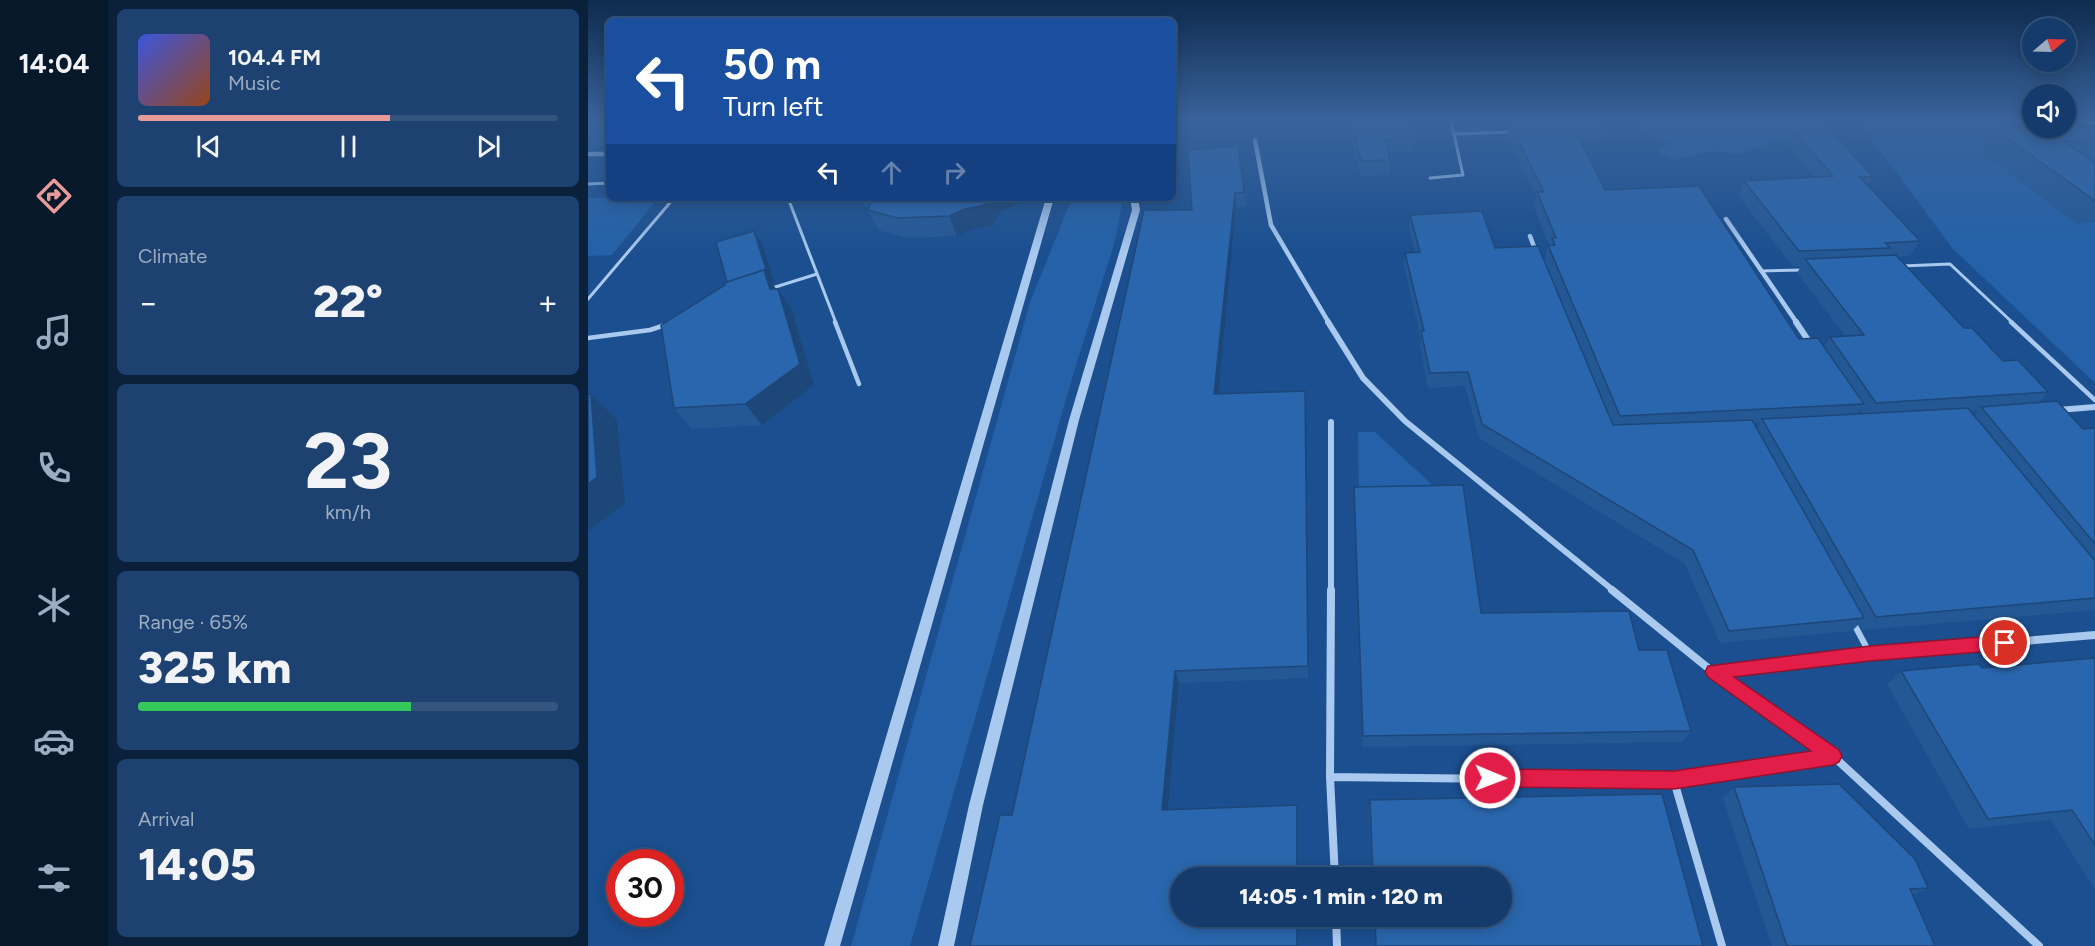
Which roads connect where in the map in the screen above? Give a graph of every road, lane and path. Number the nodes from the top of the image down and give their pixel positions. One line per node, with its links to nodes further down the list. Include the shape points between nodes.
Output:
1 (1260, 164): 30 (street, via 1271,225 1363,378 1405,421)
2 (1461, 164): 3 (lane, via 1463,175)
3 (1430, 178)
4 (606, 183): 5 (lane)
5 (588, 184)
6 (671, 201): 18 (lane)
7 (789, 201): 16 (lane)
8 (1049, 201): 36 (street)
9 (1134, 201): 37 (street, via 1134,215 1074,420 976,805)
10 (1726, 219): 15 (street)
11 (1530, 236): 12 (street)
12 (1538, 256)
13 (1891, 266): 23 (lane, via 1950,264)
14 (1809, 270): 15 (lane)
15 (1761, 271): 21 (street)
16 (817, 274): 17 (lane); 22 (lane)
17 (764, 291)
18 (588, 299)
19 (671, 323): 20 (lane, via 650,330)
20 (588, 338)
21 (1812, 346)
22 (859, 384)
23 (2095, 400)
24 (2095, 407): 25 (street)
25 (2049, 410)
26 (1332, 422): 32 (street)
27 (1848, 613): 29 (lane)
28 (2095, 635): 29 (street)
29 (1870, 654): 30 (street)
30 (1713, 672): 31 (street)
31 (1833, 756): 33 (street); 40 (street)
32 (1330, 777): 33 (street); 34 (street)
33 (1674, 780): 39 (street)
34 (1334, 867)
35 (1336, 927): 38 (street)
36 (832, 946)
37 (946, 946)
38 (1337, 946)
39 (1722, 946)
40 (2039, 946)

